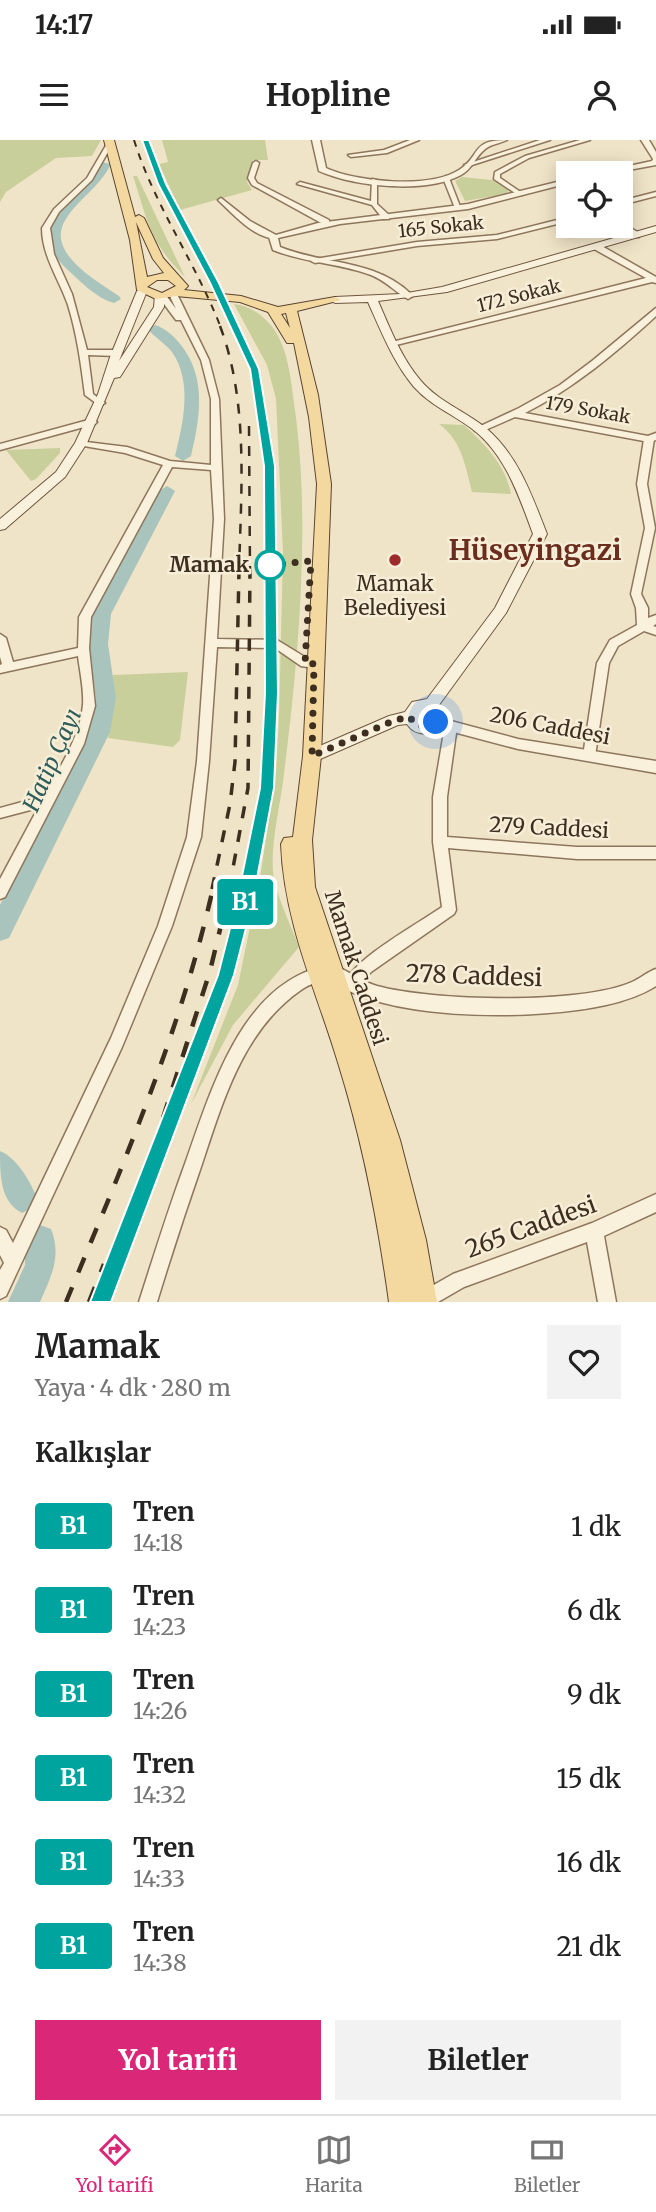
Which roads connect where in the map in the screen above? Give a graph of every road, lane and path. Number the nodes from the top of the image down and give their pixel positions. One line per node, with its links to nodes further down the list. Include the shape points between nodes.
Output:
1 (316, 140): 14 (street, via 322,169)
2 (416, 140): 8 (street, via 372,155)
3 (503, 140): 11 (street, via 483,147)
4 (547, 140): 11 (street)
5 (645, 140): 9 (street)
6 (113, 141): 32 (main road, via 147,239); 34 (main road); 42 (street, via 99,155 89,180 46,226 53,266 67,292)
7 (582, 141): 17 (street, via 527,157 497,173 497,179)
8 (351, 155)
9 (656, 161): 12 (street)
10 (256, 163): 24 (street, via 251,178 254,184)
11 (467, 165): 13 (street)
12 (633, 166)
13 (446, 178): 14 (street); 22 (street)
14 (373, 180): 21 (street)
15 (300, 184): 21 (street)
16 (556, 186): 17 (street)
17 (520, 194): 22 (street)
18 (656, 194): 20 (street)
19 (221, 200): 29 (street, via 247,223)
20 (633, 200)
21 (374, 204): 23 (street)
22 (459, 208): 23 (street)
23 (386, 217): 24 (street)
24 (326, 222): 29 (street)
25 (556, 222): 31 (street, 165 Sokak, via 497,237 417,244)
26 (656, 229): 28 (main road)
27 (633, 233): 28 (street)
28 (636, 235): 30 (main road)
29 (273, 237): 31 (street, via 276,248)
30 (597, 247): 33 (street); 36 (main road)
31 (315, 261): 36 (street, via 379,275 398,284)
32 (176, 279): 34 (main road, via 157,277); 35 (main road, via 182,286); 39 (main road)
33 (655, 280): 41 (street, 172 Sokak)
34 (143, 287): 35 (main road); 43 (main road)
35 (168, 295): 39 (main road); 44 (main road); 52 (street, via 205,360 215,399)
36 (408, 296): 37 (main road)
37 (371, 298): 38 (main road); 41 (main road)
38 (335, 300): 39 (main road)
39 (280, 305): 60 (main road, Mamak Caddesi, via 312,387 321,442 323,543)
40 (656, 311): 45 (street, via 575,381)
41 (392, 343): 47 (main road, via 420,386)
42 (84, 352): 43 (street); 44 (street, via 89,395)
43 (117, 353): 44 (main road)
44 (102, 399): 46 (main road)
45 (513, 414): 47 (street); 48 (street, 179 Sokak)
46 (92, 422): 49 (main road); 50 (street)
47 (479, 429): 62 (main road, via 510,467 540,534)
48 (653, 438): 55 (street, via 642,484 650,528 636,594)
49 (81, 443): 51 (street, via 127,450); 53 (main road, via 61,474)
50 (0, 447)
51 (169, 464): 52 (street); 59 (street, via 92,601 82,633)
52 (216, 468): 58 (street, via 219,519)
53 (0, 526)
54 (656, 620): 55 (street)
55 (643, 626): 56 (street); 64 (street, via 614,643 603,663)
56 (656, 631)
57 (0, 638): 61 (street)
58 (212, 643): 60 (street, via 277,644); 77 (street, via 194,837 117,1042)
59 (82, 651): 61 (street); 66 (street, via 89,702 86,721)
60 (310, 664): 63 (main road, Mamak Caddesi); 71 (main road, Mamak Caddesi, via 290,867 295,898)
61 (5, 668)
62 (439, 718): 63 (main road, via 416,708 410,717); 64 (street, 206 Caddesi, via 518,744); 68 (street)
63 (312, 756): 71 (main road, Mamak Caddesi, via 303,865)
64 (589, 756): 65 (street, 206 Caddesi)
65 (656, 767)
66 (48, 800): 67 (street); 70 (street)
67 (0, 813)
68 (440, 842): 69 (street, 279 Caddesi, via 577,853); 72 (street, via 449,910 366,967)
69 (656, 853)
70 (0, 893)
71 (324, 973): 72 (street, 278 Caddesi); 79 (main road, Mamak Caddesi, via 388,1140); 80 (street, via 288,989 260,1019 231,1063 174,1214); 81 (main road, Mamak Caddesi, via 372,1144)
72 (351, 984): 73 (street, 278 Caddesi, via 396,998 531,1006 620,995)
73 (654, 984)
74 (656, 1203): 75 (street, 265 Caddesi)
75 (594, 1231): 79 (street, 265 Caddesi, via 459,1280); 82 (street)
76 (0, 1236): 77 (street)
77 (12, 1261): 78 (street)
78 (0, 1290)
79 (424, 1301)
80 (148, 1302)
81 (402, 1302)
82 (607, 1302)

